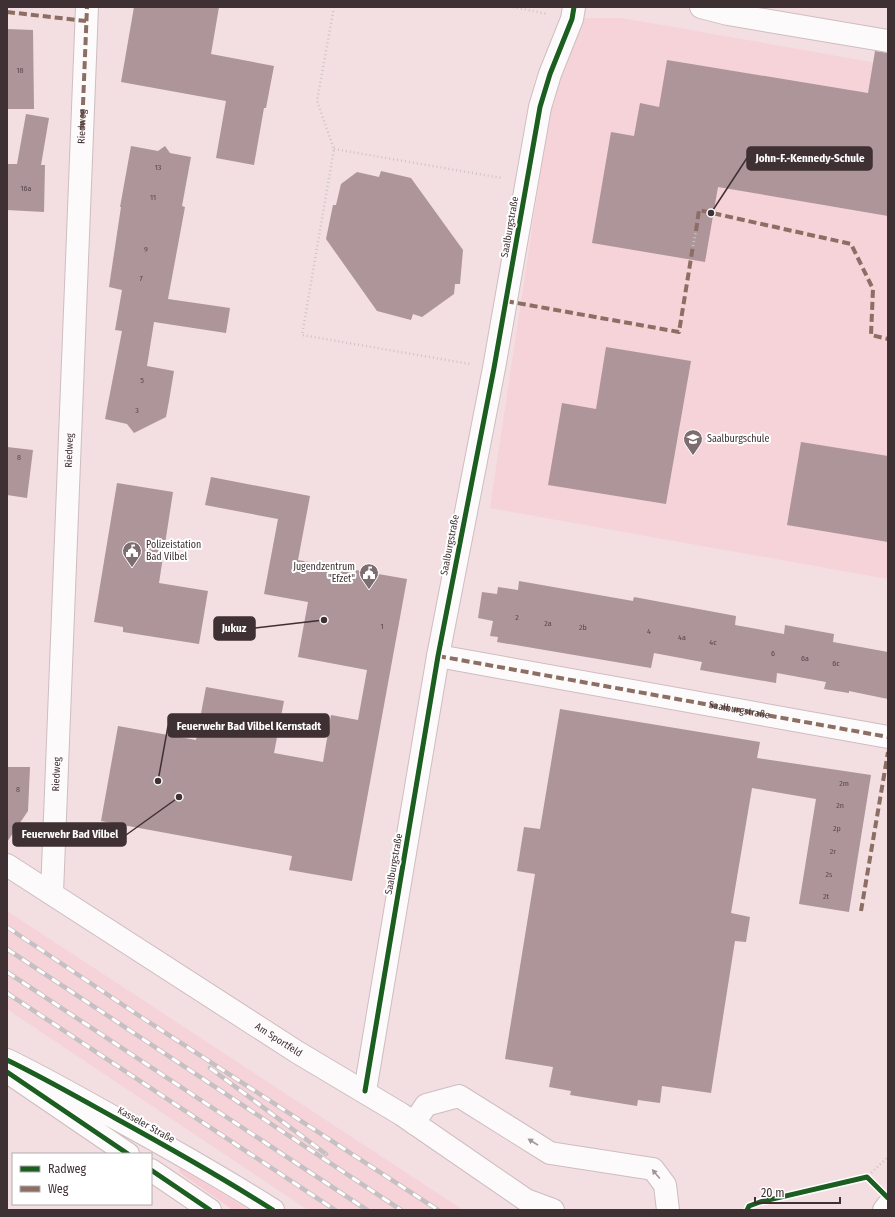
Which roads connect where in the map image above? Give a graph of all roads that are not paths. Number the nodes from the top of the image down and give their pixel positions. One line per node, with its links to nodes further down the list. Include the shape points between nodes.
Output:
1 (86, 7): 8 (street, Riedweg)
2 (701, 7): 4 (street, via 728,14)
3 (573, 13): 5 (street, Saalburgstraße, via 540,107 494,368)
4 (888, 41)
5 (438, 656): 6 (street, Saalburgstraße); 11 (street, Saalburgstraße)
6 (888, 737)
7 (7, 865): 8 (street, Am Sportfeld)
8 (52, 894): 11 (street, Am Sportfeld, via 297,1052)
9 (7, 1060): 17 (street, Kasseler Straße, via 138,1131)
10 (7, 1072): 13 (street)
11 (365, 1091): 12 (street, Am Sportfeld)
12 (414, 1123): 18 (street, Am Sportfeld, via 526,1200); 19 (street, one-way to 12, via 665,1185 652,1169 550,1153 459,1096 426,1105)
13 (127, 1153)
14 (152, 1171): 16 (street)
15 (888, 1205): 20 (street)
16 (210, 1210)
17 (273, 1210)
18 (553, 1210)
19 (668, 1210)
20 (884, 1210)

